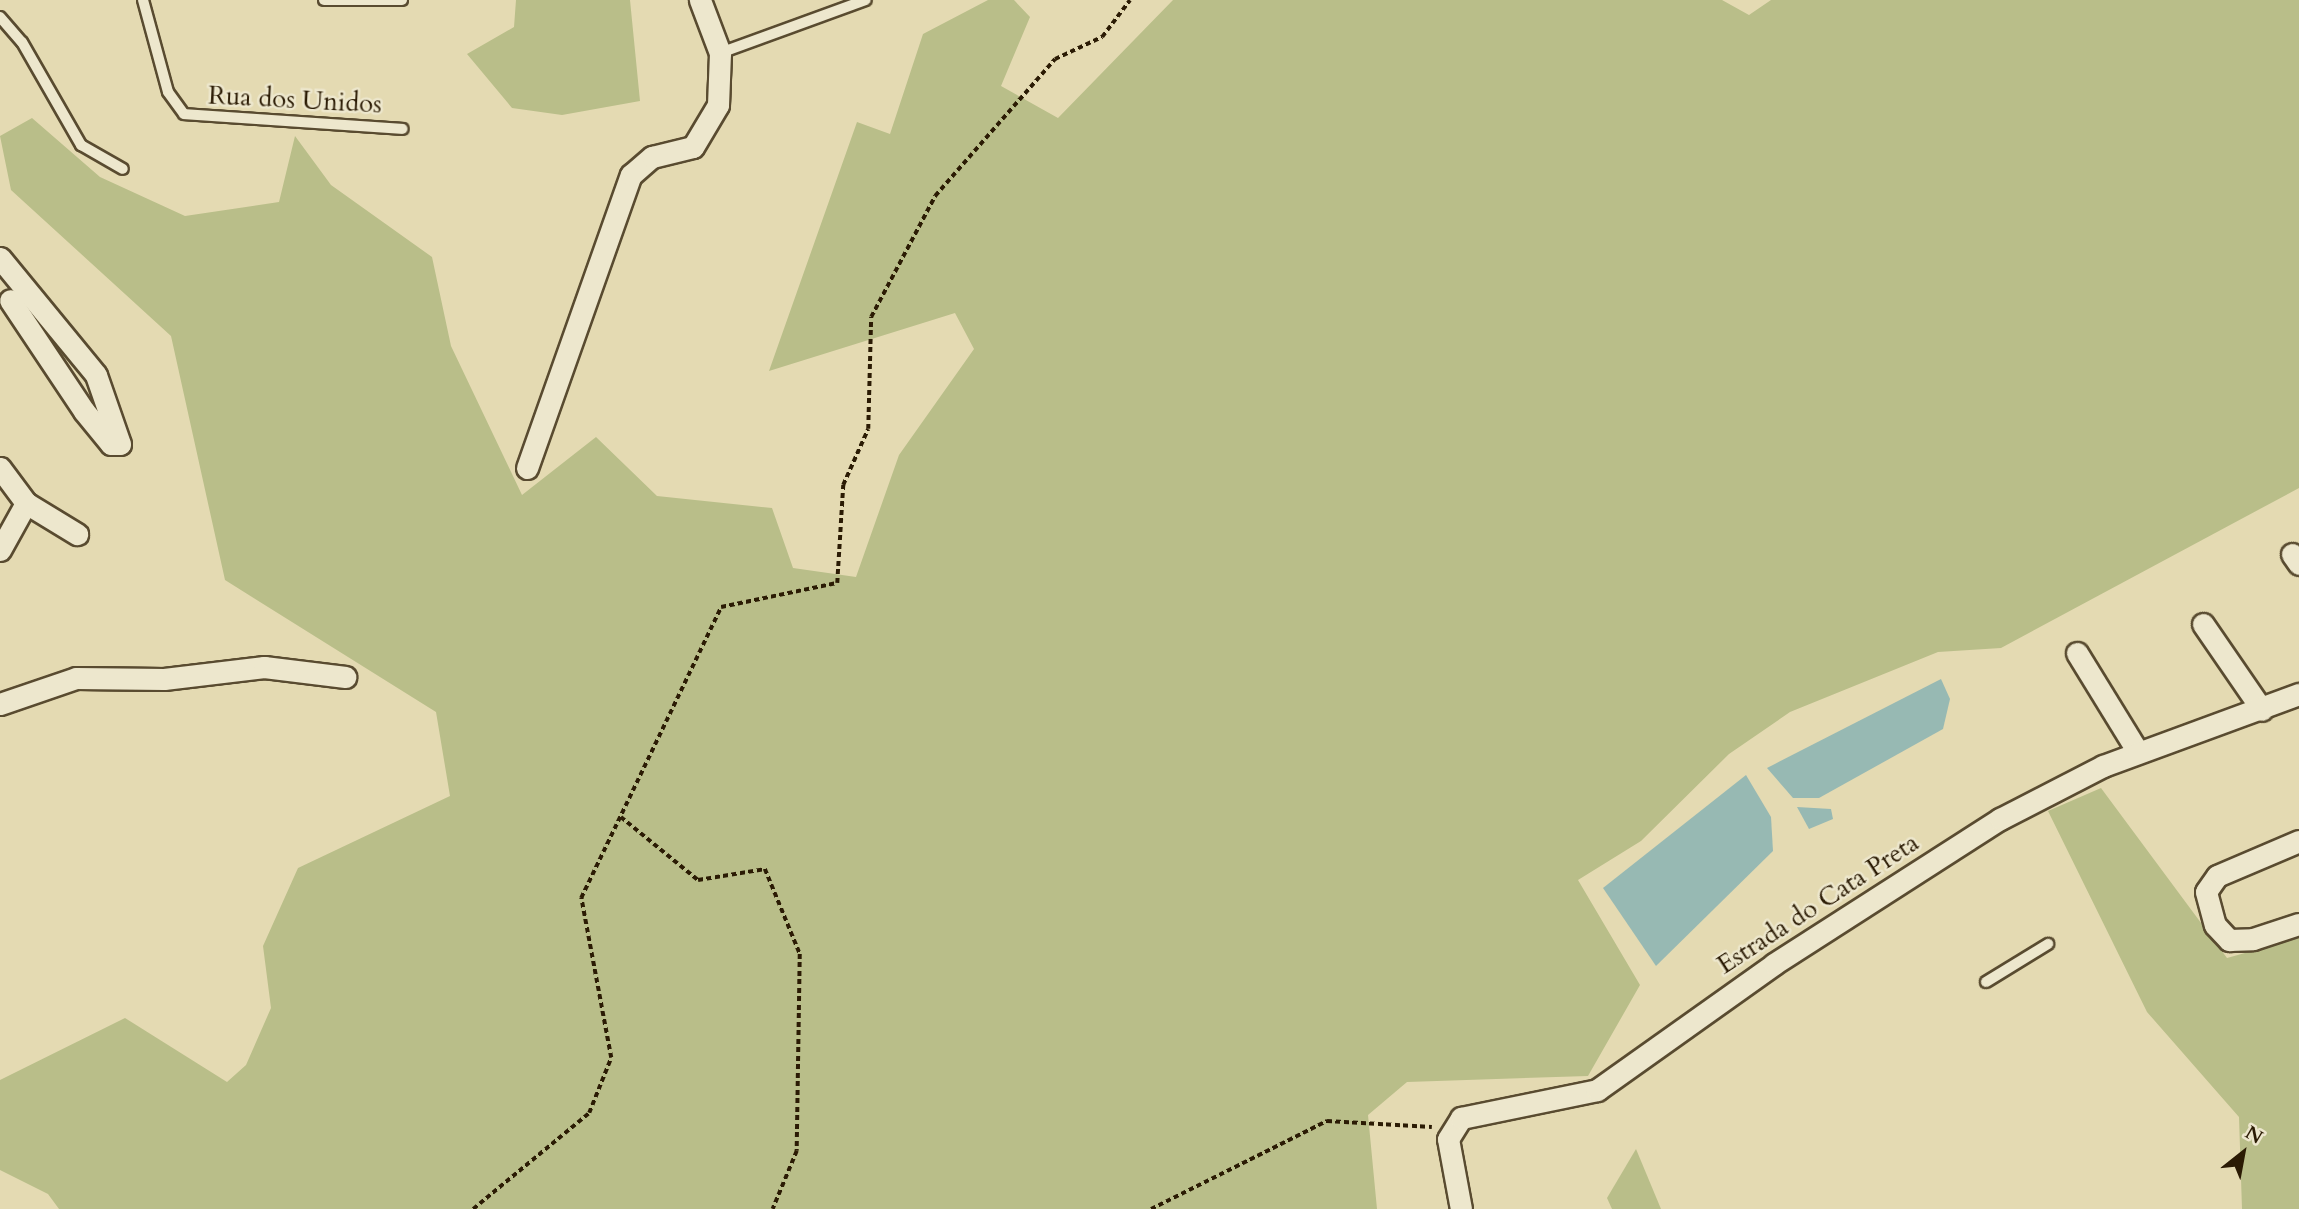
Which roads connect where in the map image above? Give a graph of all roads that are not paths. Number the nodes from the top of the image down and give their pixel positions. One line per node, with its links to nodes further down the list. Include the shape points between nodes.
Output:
1 (143, 0): 8 (lane, Rua dos Unidos, via 167,92 184,114)
2 (324, 0): 3 (lane)
3 (402, 0)
4 (700, 0): 7 (street)
5 (866, 0): 7 (lane)
6 (0, 18): 9 (lane, via 22,42 81,145)
7 (720, 53): 14 (street, via 718,104 693,147 652,157 631,175)
8 (402, 129)
9 (123, 169)
10 (0, 258): 11 (street)
11 (32, 295): 12 (street); 12 (street, via 96,375 120,444 111,444 84,411)
12 (5, 301)
13 (0, 468): 15 (street)
14 (527, 468)
15 (26, 503): 16 (street); 17 (street)
16 (77, 534)
17 (0, 550)
18 (2203, 624): 23 (street)
19 (2077, 653): 24 (street)
20 (345, 677): 22 (street, via 274,667 164,679 76,678)
21 (2299, 694): 23 (street, Estrada do Cata Preta)
22 (0, 704)
23 (2262, 710): 24 (street, Estrada do Cata Preta)
24 (2138, 752): 29 (street, Estrada do Cata Preta, via 2070,780 2000,819 1774,964 1597,1090 1476,1113 1451,1128)
25 (2299, 841): 26 (street, via 2217,876 2206,900 2215,925 2230,940 2253,939)
26 (2299, 924)
27 (2048, 944): 28 (lane)
28 (1986, 982)
29 (1461, 1209)

